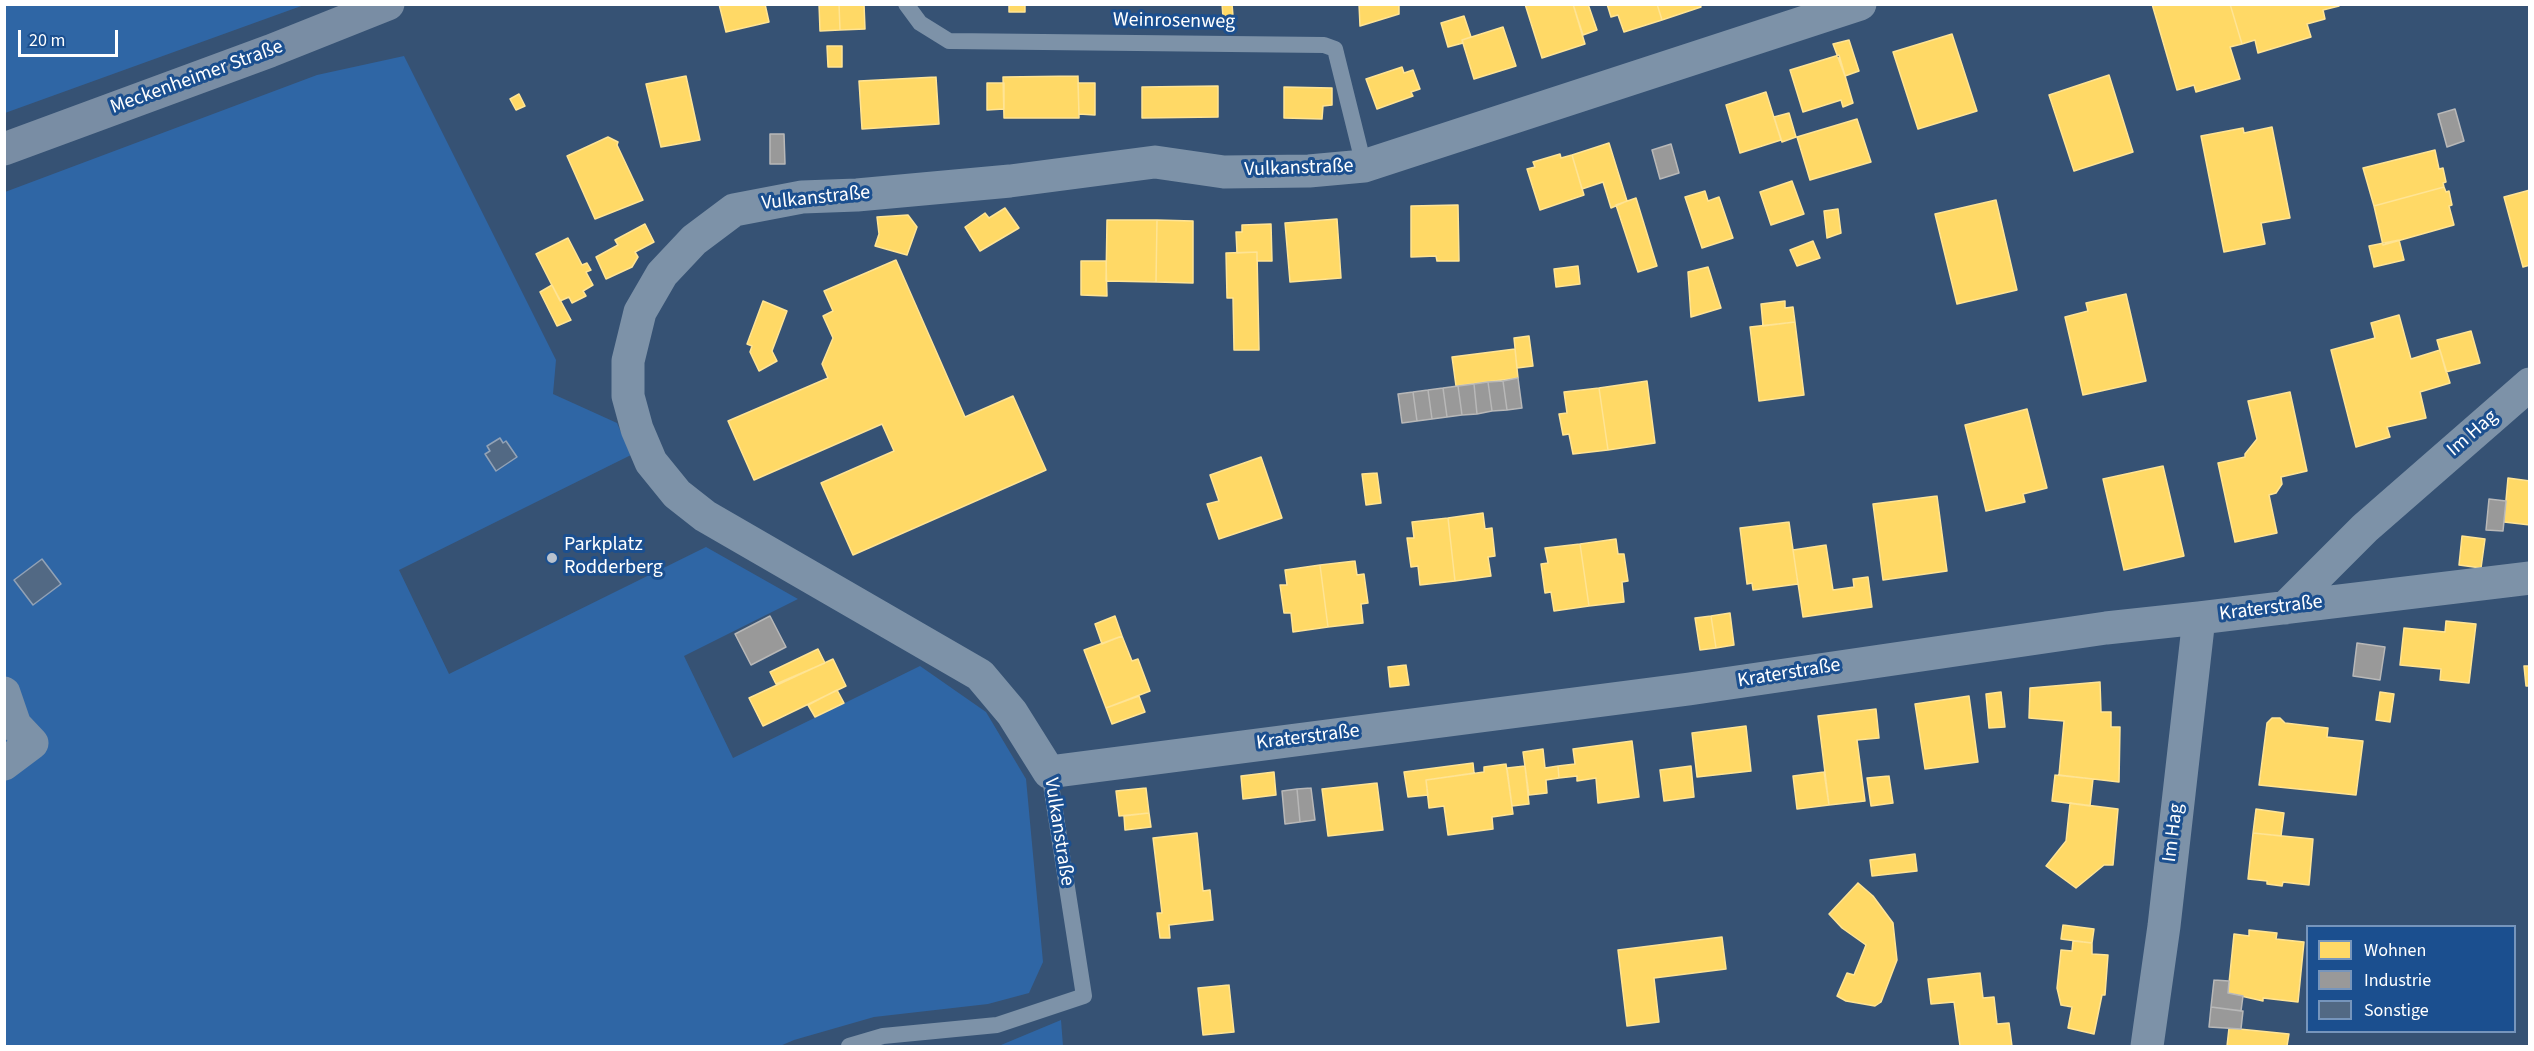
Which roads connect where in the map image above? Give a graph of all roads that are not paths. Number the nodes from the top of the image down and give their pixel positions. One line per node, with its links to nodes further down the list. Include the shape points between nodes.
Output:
1 (388, 4): 4 (main road, Meckenheimer Straße)
2 (906, 4): 5 (lane, Weinrosenweg, via 920,23 949,41 1324,45 1335,49)
3 (1860, 4): 5 (street, Vulkanstraße)
4 (4, 149)
5 (1364, 166): 12 (street, Vulkanstraße, via 1224,172 1155,162 1010,181 802,197 734,210 694,240 662,274 640,312 628,361 628,396 651,462 677,494 745,540 980,675 1012,713)
6 (2529, 384): 8 (street, Im Hag, via 2365,528)
7 (2529, 578): 8 (street, Kraterstraße)
8 (2284, 608): 9 (street, Kraterstraße)
9 (2199, 618): 12 (street, Kraterstraße); 14 (street, Im Hag)
10 (4, 693): 11 (street, via 15,725 32,743)
11 (4, 765)
12 (1049, 772): 13 (lane, Vulkanstraße, via 1084,996 997,1025 883,1036)
13 (849, 1047)
14 (2147, 1047)

